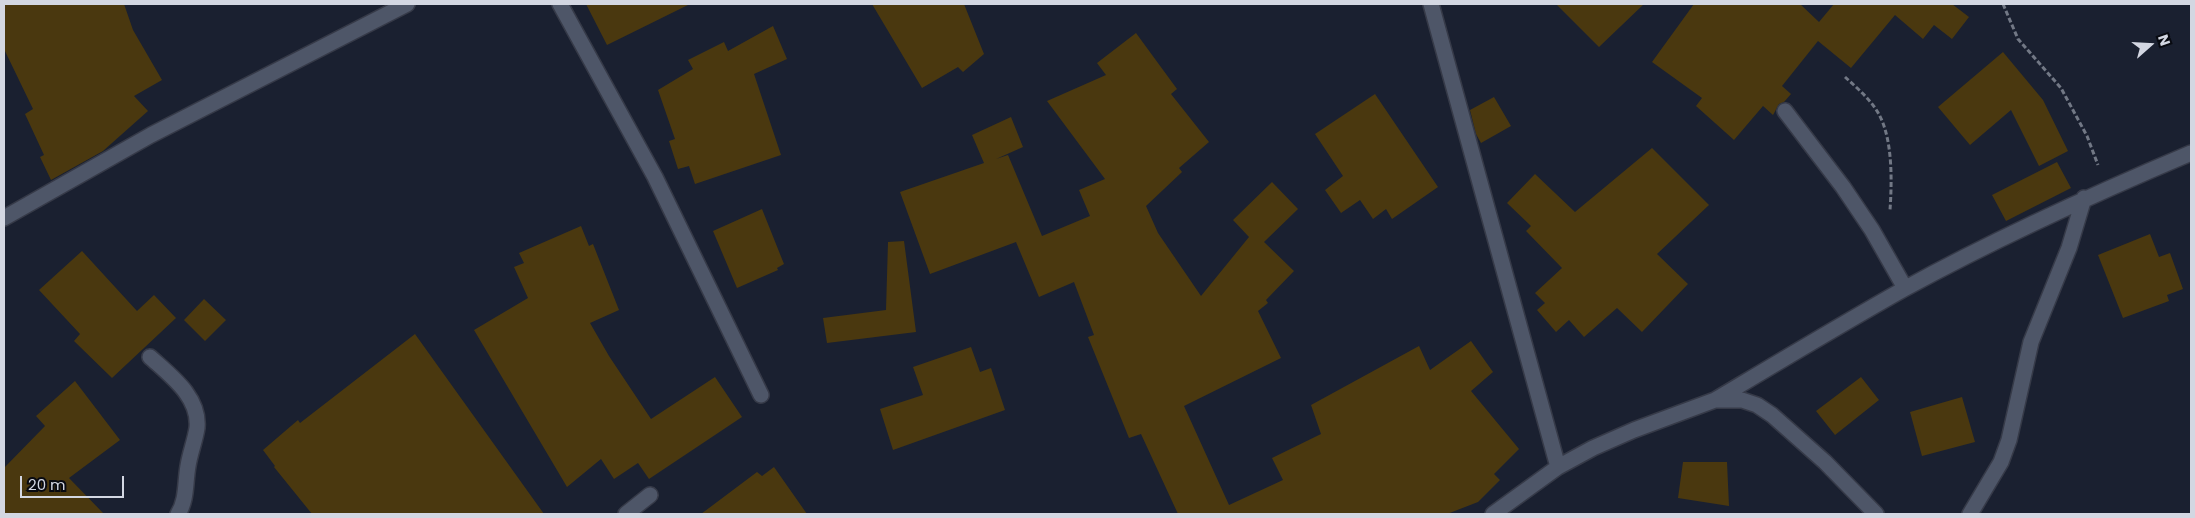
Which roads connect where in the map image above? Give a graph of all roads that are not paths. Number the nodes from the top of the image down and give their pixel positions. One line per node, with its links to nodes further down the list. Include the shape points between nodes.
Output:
1 (407, 4): 7 (street, via 151,135)
2 (560, 4): 10 (street, via 656,177)
3 (1431, 4): 12 (street)
4 (1785, 111): 8 (street, via 1843,186)
5 (2191, 153): 6 (street)
6 (2084, 198): 8 (street); 18 (street, via 2069,248 2032,342 2009,440 2001,462)
7 (4, 218)
8 (1905, 288): 11 (street)
9 (150, 357): 14 (street, via 180,384 196,410 197,428 184,505)
10 (761, 395)
11 (1715, 400): 12 (street, via 1634,430); 17 (street, via 1742,400 1772,415 1825,462)
12 (1558, 467): 16 (street)
13 (650, 495): 15 (street)
14 (178, 514)
15 (626, 514)
16 (1493, 514)
17 (1876, 514)
18 (1970, 514)

